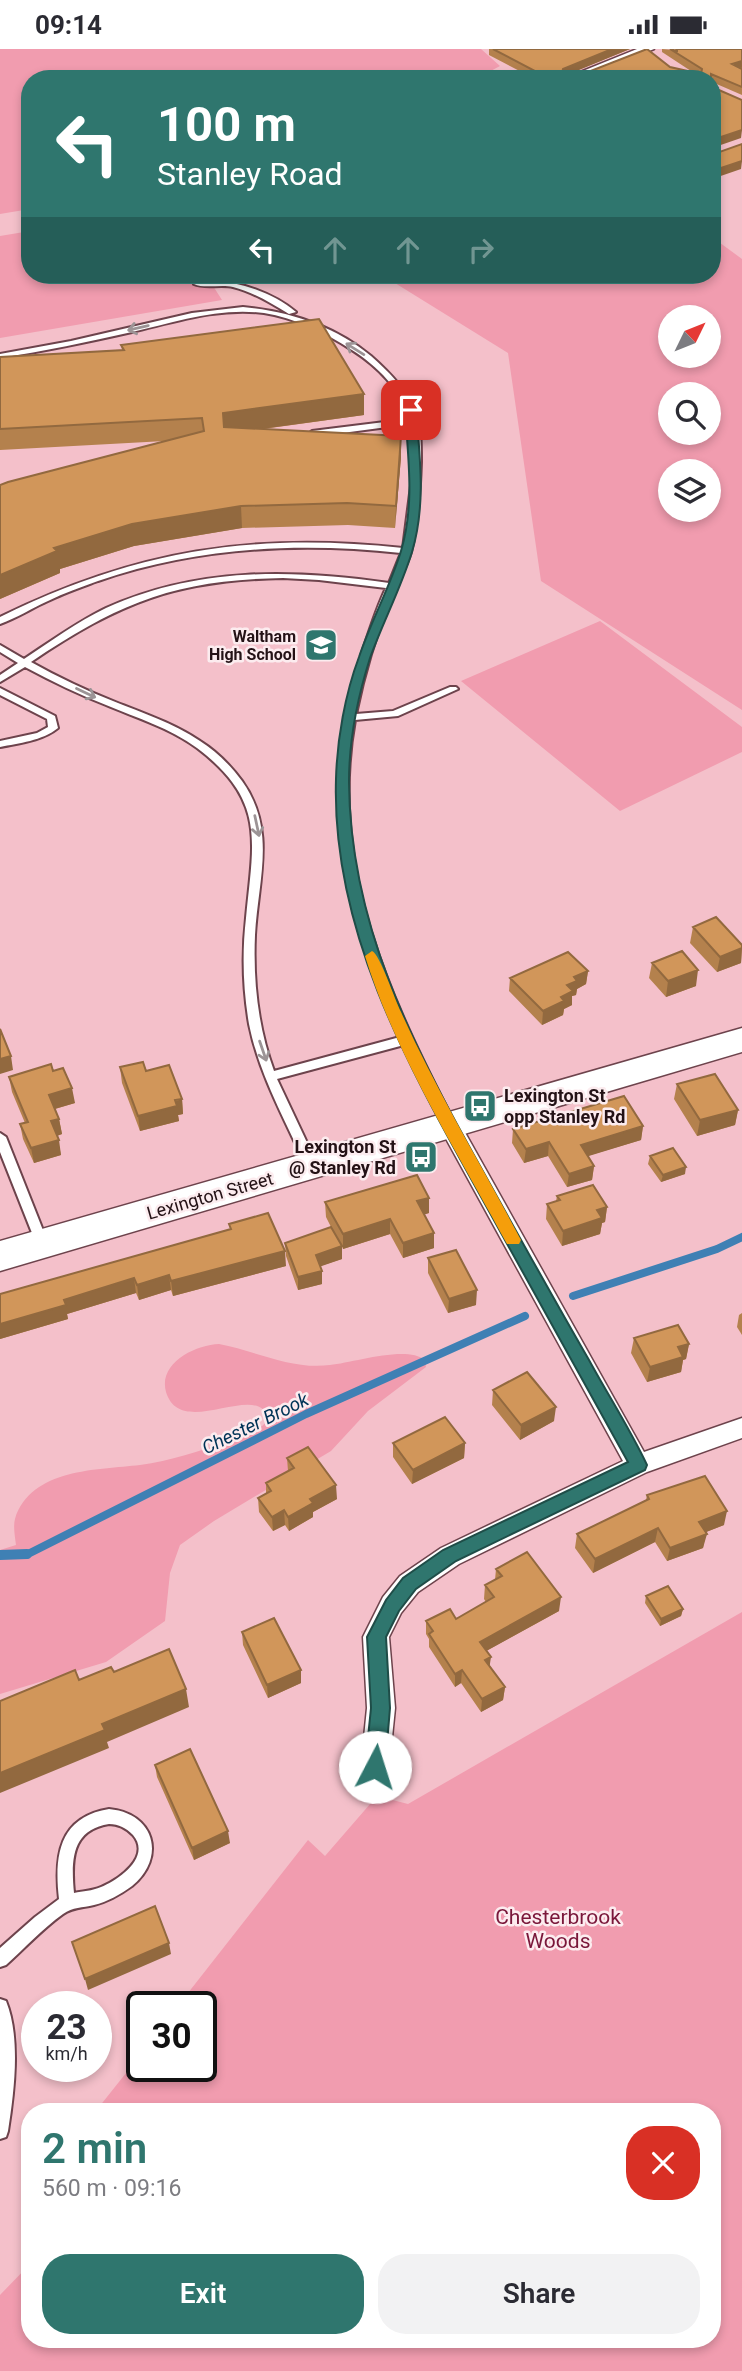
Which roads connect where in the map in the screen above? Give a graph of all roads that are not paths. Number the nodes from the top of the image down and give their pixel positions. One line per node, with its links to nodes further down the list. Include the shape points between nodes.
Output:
1 (649, 49): 2 (street); 3 (street)
2 (659, 62)
3 (593, 70)
4 (237, 284): 5 (lane)
5 (310, 323): 6 (lane, one-way to 6, via 268,310 207,312); 7 (lane, one-way to 5, via 406,403 379,367)
6 (0, 356)
7 (413, 421): 8 (lane); 9 (lane, via 417,495)
8 (306, 435)
9 (407, 551): 10 (lane); 11 (lane, via 314,543 252,545 188,555 64,588)
10 (391, 586): 13 (lane, via 283,573 198,581 110,609 66,633); 17 (lane, via 364,660)
11 (0, 621)
12 (0, 648): 13 (lane)
13 (25, 664): 14 (lane); 21 (lane, one-way to 21, via 181,733 211,753 248,798 260,827 250,970 255,1026)
14 (0, 679)
15 (453, 689): 17 (lane, via 396,715)
16 (0, 691): 18 (lane, via 51,718 53,728)
17 (350, 717): 19 (lane, via 343,779 346,844 381,986)
18 (0, 744)
19 (406, 1040): 21 (lane); 22 (lane)
20 (742, 1040): 22 (main road, Lexington Street)
21 (272, 1076): 24 (lane)
22 (450, 1126): 24 (main road, Lexington Street); 28 (street)
23 (0, 1137): 25 (lane)
24 (312, 1166): 25 (main road, Lexington Street)
25 (42, 1244): 26 (main road, Lexington Street)
26 (0, 1256)
27 (742, 1428): 28 (street)
28 (638, 1465): 29 (street, via 450,1556 409,1584 376,1637 381,1708)
29 (375, 1767)
30 (67, 1902): 30 (lane, via 98,1896 132,1877 144,1863 146,1844 138,1829 120,1817 103,1817 81,1827 68,1844 63,1863); 31 (lane)
31 (0, 1959)
32 (0, 2007): 33 (lane, via 5,2029 5,2094)
33 (0, 2131)

